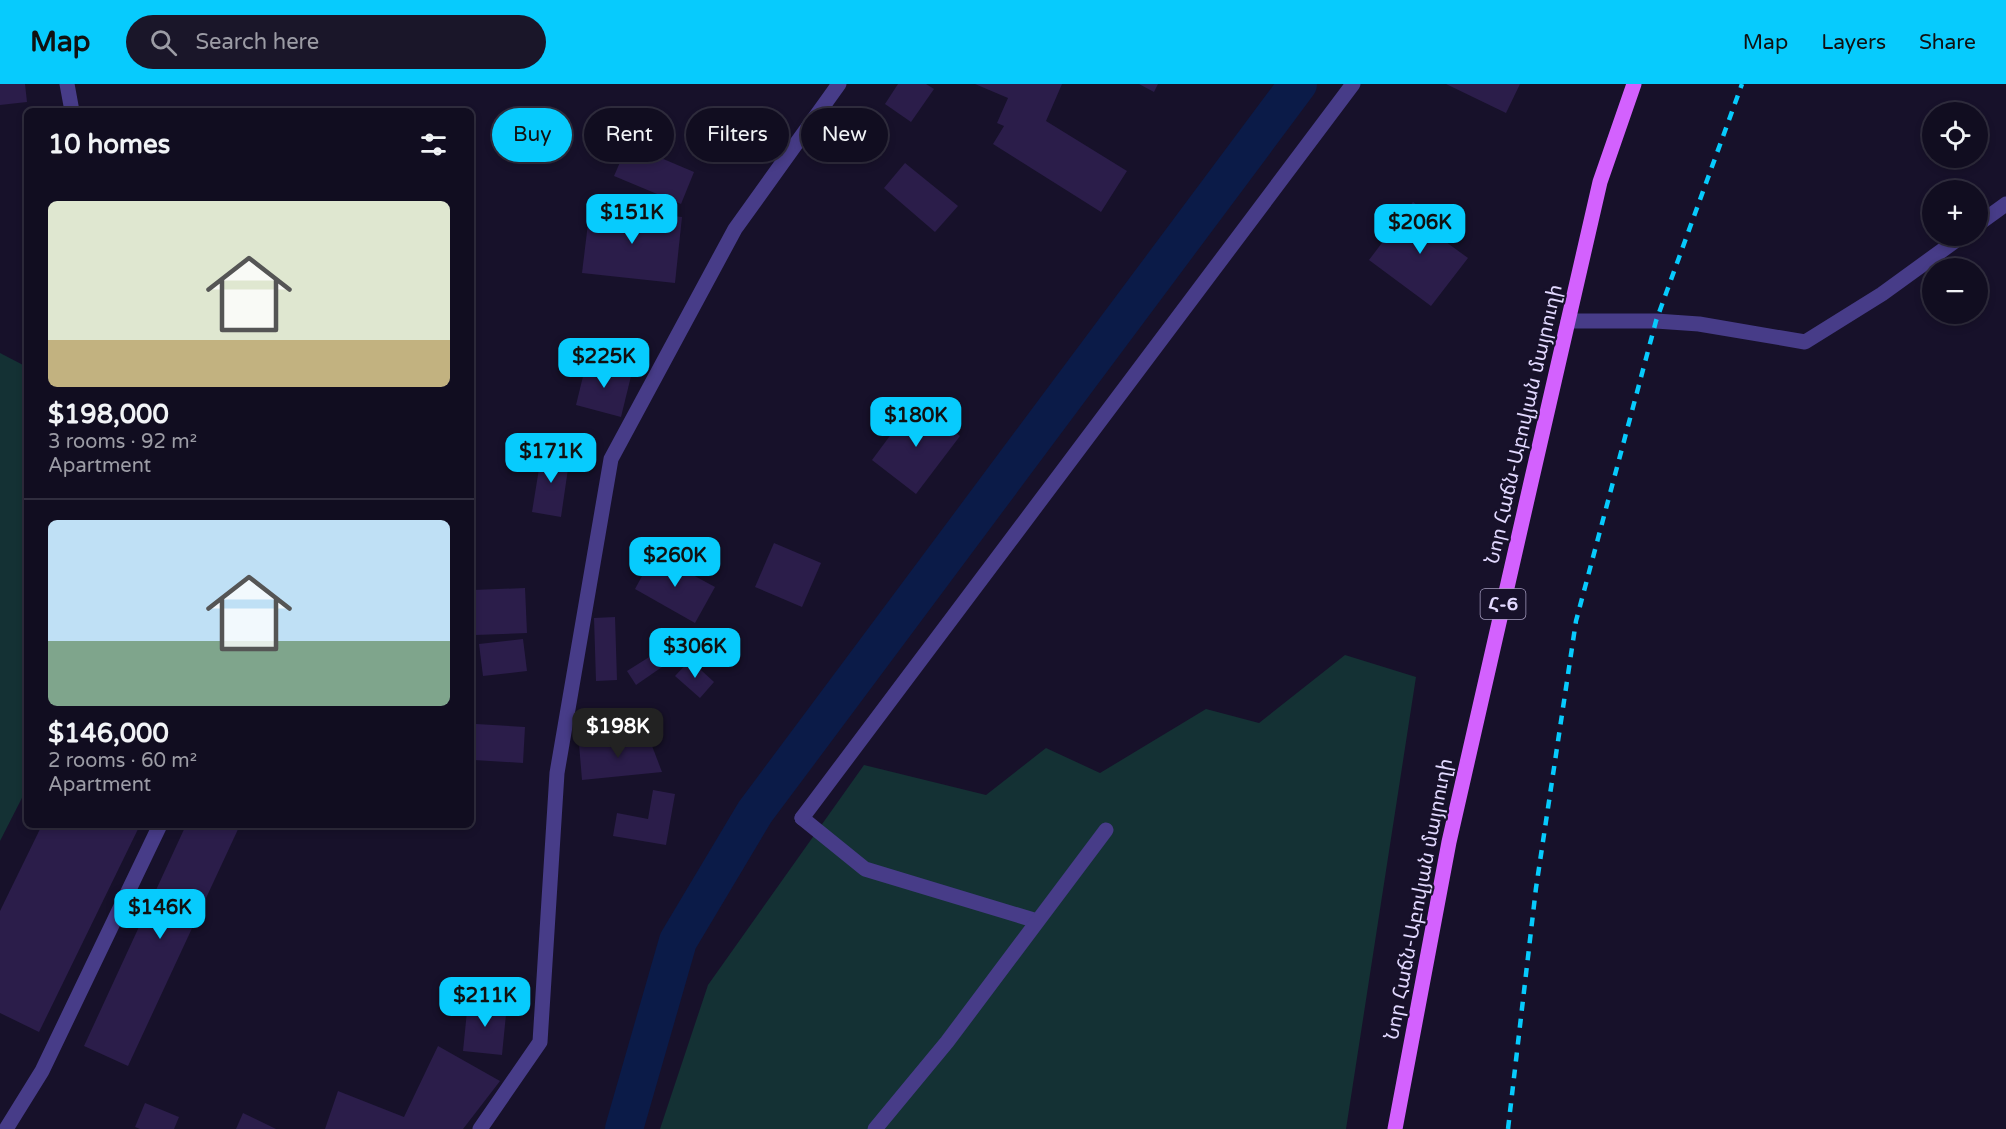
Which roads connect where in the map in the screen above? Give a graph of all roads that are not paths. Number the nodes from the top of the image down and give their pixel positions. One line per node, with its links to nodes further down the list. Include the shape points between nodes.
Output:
1 (67, 84): 5 (street)
2 (839, 84): 14 (street, via 735,229 611,459 557,773 540,1042)
3 (1353, 84): 12 (street, via 802,818 865,869)
4 (1634, 84): 9 (main road, Նոր Հաճն-Աբովյան մայրուղի / Հ-6, via 1600,182)
5 (71, 108)
6 (2006, 204): 7 (street)
7 (1988, 217)
8 (1948, 246): 9 (street, via 1882,294 1804,342 1700,324)
9 (1568, 321): 16 (main road, Նոր Հաճն-Աբովյան մայրուղի / Հ-6, via 1449,842)
10 (159, 828): 13 (street, via 42,1071)
11 (1106, 830): 12 (street)
12 (1037, 921): 15 (street)
13 (6, 1129)
14 (480, 1129)
15 (876, 1129)
16 (1395, 1129)

